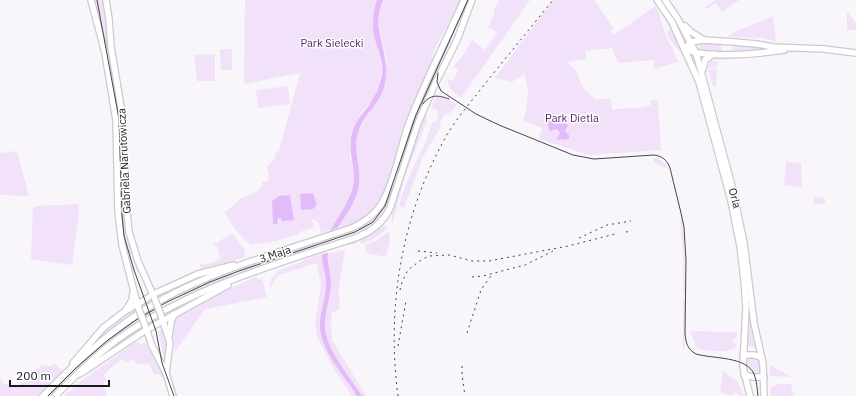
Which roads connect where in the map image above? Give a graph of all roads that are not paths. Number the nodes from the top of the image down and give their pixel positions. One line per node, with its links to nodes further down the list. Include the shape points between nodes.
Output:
1 (91, 0): 24 (street, Gabriela Narutowicza, via 105,53 116,120 119,228)
2 (106, 0): 23 (street, Gabriela Narutowicza, via 124,119 127,221 132,244)
3 (464, 0): 18 (street, 3 Maja)
4 (472, 0): 19 (street, 3 Maja)
5 (657, 0): 13 (street, Orla, via 672,22)
6 (667, 2): 7 (street)
7 (678, 19): 8 (street); 9 (street, Orla)
8 (704, 40): 9 (street); 10 (street)
9 (691, 42): 13 (street); 16 (street, Orla)
10 (720, 42): 11 (street); 14 (street)
11 (734, 42): 12 (street); 17 (street, via 731,49)
12 (799, 48): 15 (street); 17 (street)
13 (685, 49): 16 (street); 35 (street, Orla, via 705,99 742,255 746,299)
14 (720, 51): 16 (street); 17 (street); 20 (street, via 705,60)
15 (856, 52)
16 (696, 53): 20 (street, Orla)
17 (734, 54)
18 (437, 58): 19 (street); 21 (street, 3 Maja, via 411,118 388,190 376,211 367,220 341,232)
19 (446, 62): 22 (street, 3 Maja, via 418,123 387,214 378,224 368,232)
20 (702, 71): 36 (street, Orla, via 739,213 752,311)
21 (242, 265): 22 (street, via 239,273); 25 (street, via 209,270); 39 (street, 3 Maja, via 182,289 142,312 108,336)
22 (244, 276): 29 (street); 41 (street, 3 Maja, via 184,300 138,326 102,352)
23 (147, 283): 25 (street, via 156,288); 26 (street, Gabriela Narutowicza)
24 (133, 288): 27 (street, Gabriela Narutowicza); 28 (street, via 132,300)
25 (166, 288): 26 (street)
26 (154, 296): 27 (street); 30 (street, Gabriela Narutowicza, bridge)
27 (138, 305): 28 (street); 31 (street, Gabriela Narutowicza, bridge)
28 (124, 312): 39 (street, via 92,338)
29 (174, 314): 30 (street); 33 (street)
30 (162, 319): 31 (street); 33 (street, Gabriela Narutowicza)
31 (146, 329): 32 (street); 34 (street, Gabriela Narutowicza)
32 (134, 338): 34 (street); 41 (street)
33 (169, 338): 37 (street)
34 (150, 340): 37 (street, Gabriela Narutowicza)
35 (743, 355): 36 (street); 38 (street, Orla)
36 (762, 358): 40 (street, Orla)
37 (166, 373): 44 (street, Gabriela Narutowicza)
38 (744, 375): 40 (street); 45 (street, Orla)
39 (62, 377): 42 (street, 3 Maja)
40 (764, 377): 46 (street, Orla)
41 (72, 380): 43 (street, 3 Maja)
42 (43, 396)
43 (55, 396)
44 (173, 396)
45 (750, 396)
46 (764, 396)

